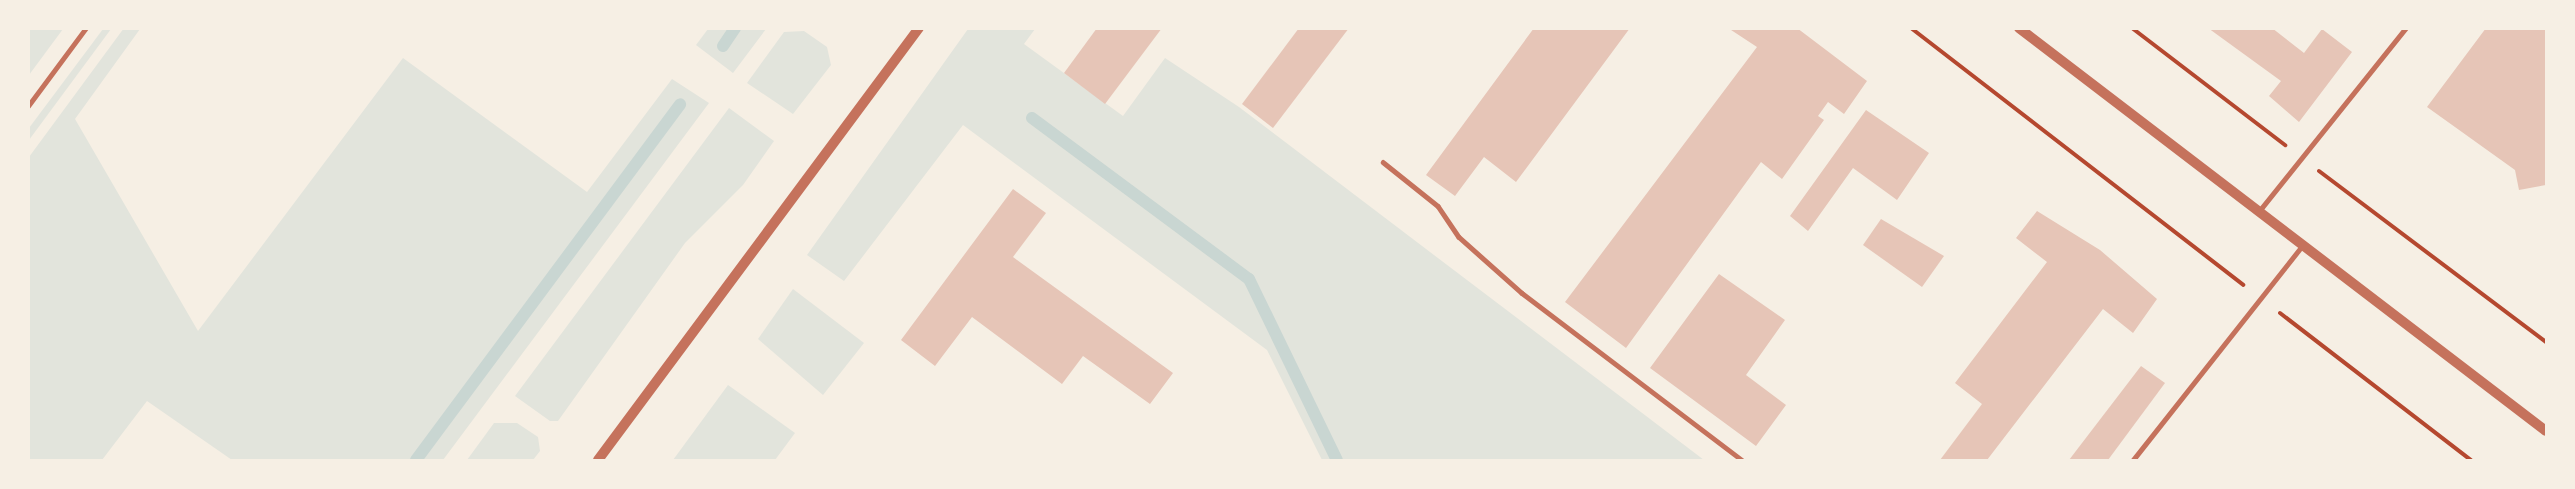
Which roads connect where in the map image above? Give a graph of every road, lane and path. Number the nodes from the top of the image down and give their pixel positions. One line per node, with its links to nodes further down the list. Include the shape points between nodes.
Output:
1 (86, 28): 7 (lane)
2 (919, 28): 15 (street)
3 (1911, 28): 12 (path)
4 (2019, 28): 10 (street)
5 (2132, 28): 8 (path)
6 (2406, 28): 8 (lane)
7 (28, 106)
8 (2304, 160): 10 (lane); 13 (path)
9 (1383, 162): 16 (lane, via 1438,206 1459,237 1522,293)
10 (2258, 212): 11 (street)
11 (2302, 246): 12 (lane); 14 (street)
12 (2262, 299): 17 (lane); 18 (path)
13 (2547, 342)
14 (2547, 431)
15 (598, 460)
16 (1742, 460)
17 (2133, 460)
18 (2471, 460)

